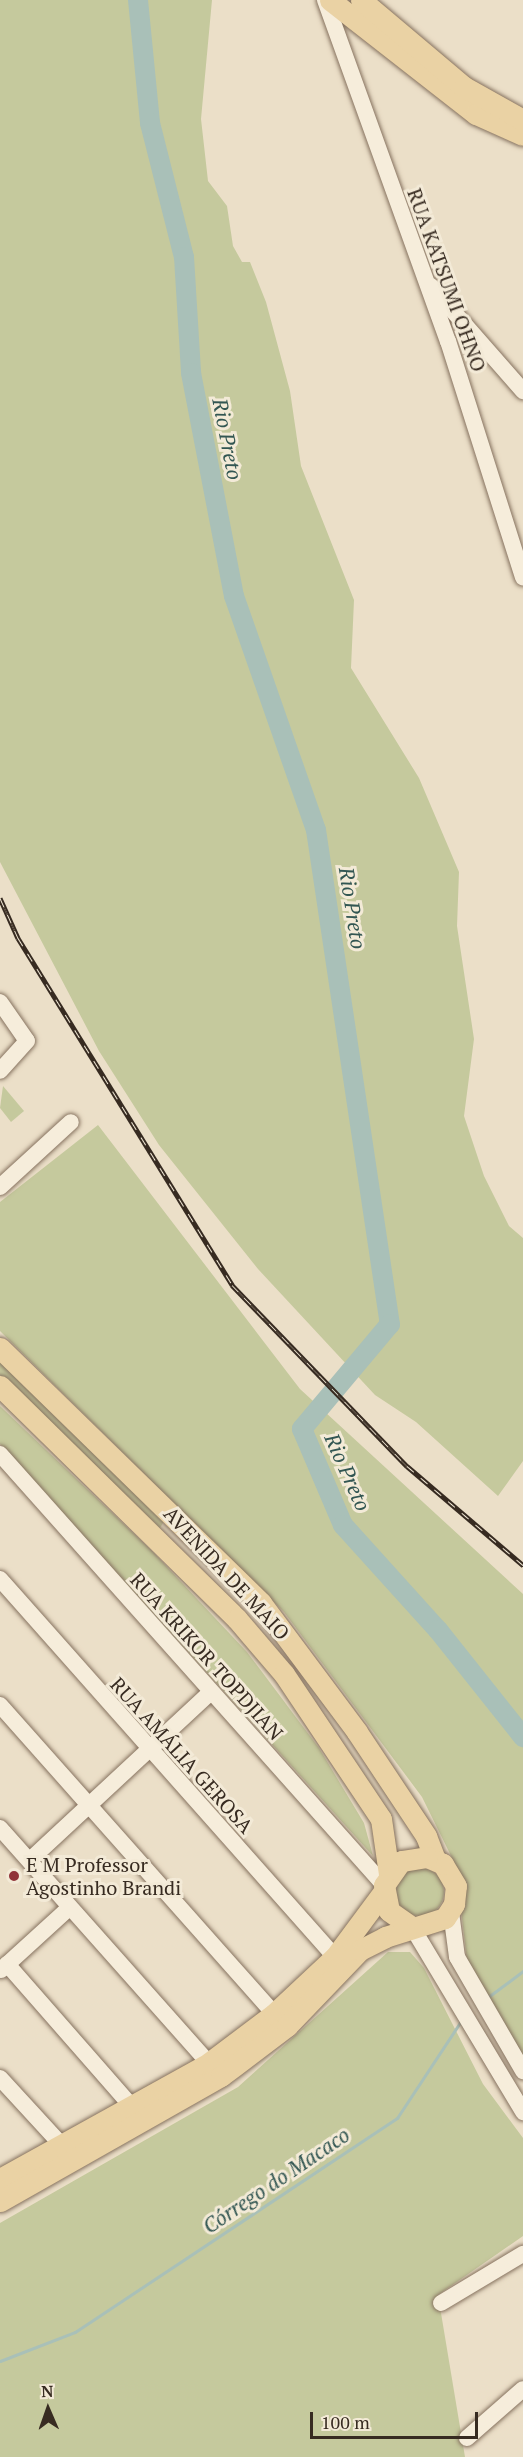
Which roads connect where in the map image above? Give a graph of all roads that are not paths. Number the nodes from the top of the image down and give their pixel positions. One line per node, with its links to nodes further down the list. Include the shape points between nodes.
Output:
1 (325, 0): 6 (street, RUA KATSUMI OHNO)
2 (330, 0): 5 (main road, via 476,114)
3 (361, 0): 4 (main road, via 464,87)
4 (523, 120)
5 (523, 135)
6 (423, 278): 7 (street); 8 (street, RUA KATSUMI OHNO)
7 (523, 392)
8 (523, 577)
9 (0, 1002): 10 (street, via 25,1034 25,1047)
10 (0, 1071)
11 (71, 1122): 12 (street)
12 (0, 1187)
13 (0, 1348): 22 (main road, AVENIDA DE MAIO, via 261,1603 357,1732)
14 (0, 1386): 24 (main road, AVENIDA DE MAIO, via 237,1619 284,1674 381,1819)
15 (0, 1454): 17 (street, RUA KRIKOR TOPDJIAN)
16 (0, 1579): 19 (street, RUA AMÁLIA GEROSA)
17 (211, 1692): 19 (street); 24 (street, RUA KRIKOR TOPDJIAN)
18 (0, 1705): 20 (street)
19 (148, 1750): 20 (street); 28 (street, RUA AMÁLIA GEROSA)
20 (90, 1805): 23 (street); 30 (street)
21 (0, 1828): 23 (street)
22 (435, 1859): 24 (main road, via 409,1857); 26 (main road, via 456,1886)
23 (30, 1860): 25 (street)
24 (386, 1883): 27 (main road, via 393,1917); 28 (main road)
25 (70, 1907): 29 (street); 31 (street)
26 (451, 1912): 27 (main road, via 430,1927); 32 (street, via 457,1957)
27 (412, 1927): 35 (street); 37 (main road, via 360,1950 287,2026 221,2076)
28 (335, 1957): 30 (main road)
29 (4, 1968): 34 (street)
30 (274, 2014): 31 (main road)
31 (208, 2063): 34 (main road)
32 (523, 2071)
33 (0, 2078): 36 (street)
34 (133, 2108): 36 (main road)
35 (523, 2112)
36 (60, 2145): 37 (street); 38 (main road)
37 (77, 2159): 39 (main road)
38 (0, 2179)
39 (0, 2201)
40 (520, 2260): 41 (street)
41 (441, 2303)
42 (523, 2389): 43 (street)
43 (467, 2438)

